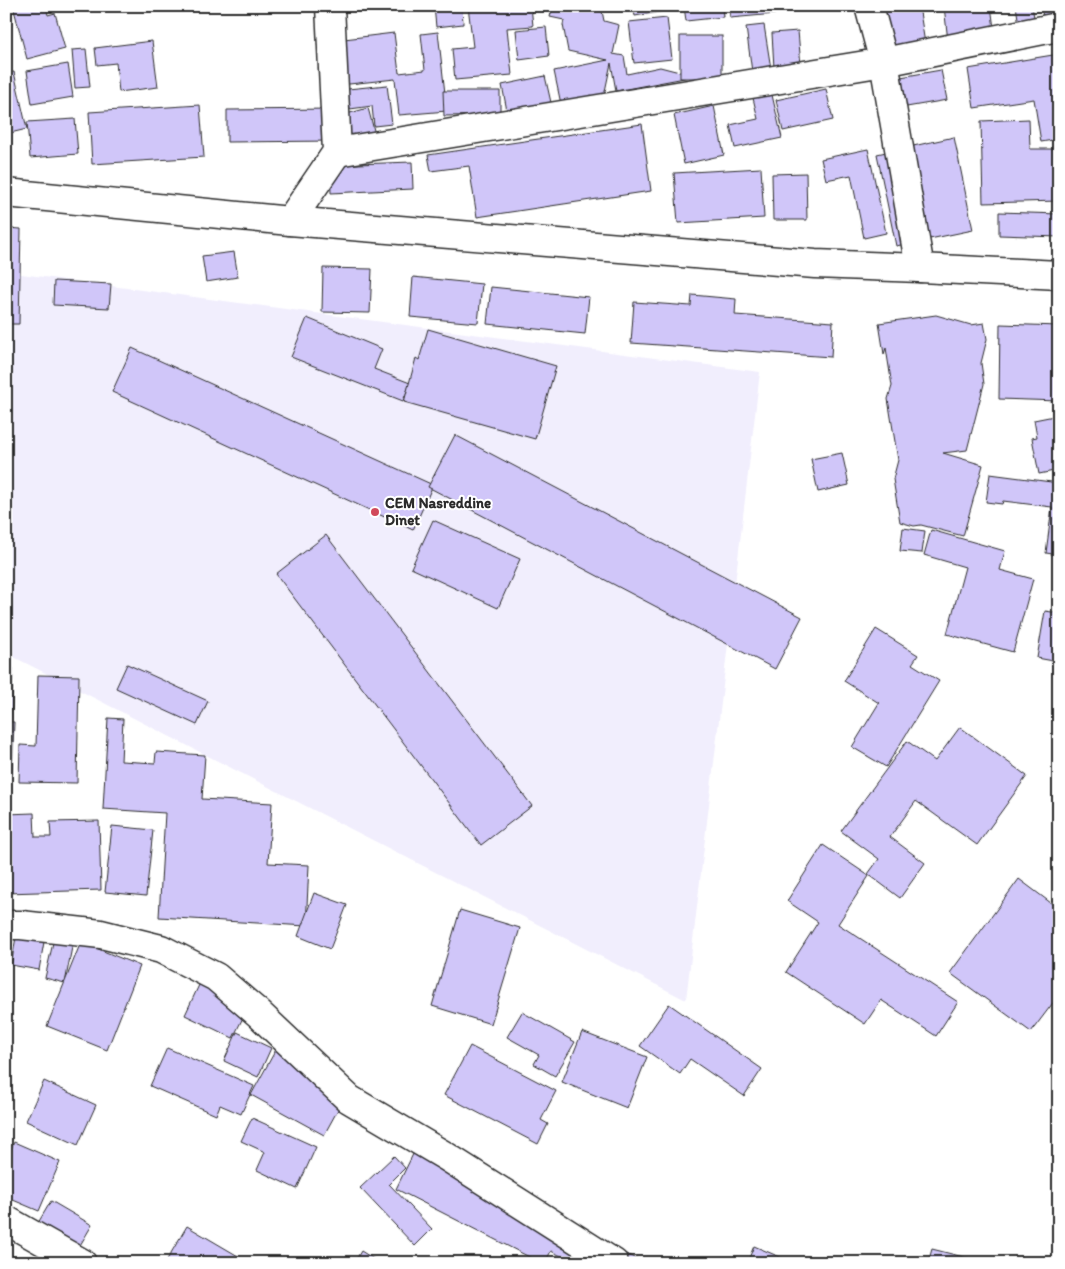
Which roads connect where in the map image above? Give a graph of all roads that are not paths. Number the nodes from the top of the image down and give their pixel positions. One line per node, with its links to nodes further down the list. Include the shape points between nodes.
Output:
1 (330, 6): 7 (street)
2 (869, 6): 6 (street)
3 (1057, 6): 4 (street)
4 (1058, 27): 5 (street); 6 (street)
5 (1059, 31)
6 (884, 62): 7 (street); 10 (street)
7 (337, 152): 9 (street)
8 (6, 193): 9 (street)
9 (290, 222): 10 (street, via 815,264)
10 (920, 268): 11 (street)
11 (1059, 275)
12 (6, 926): 15 (street, via 101,934 161,949 216,976 349,1099)
13 (6, 1220): 14 (street)
14 (82, 1263)
15 (614, 1263)

